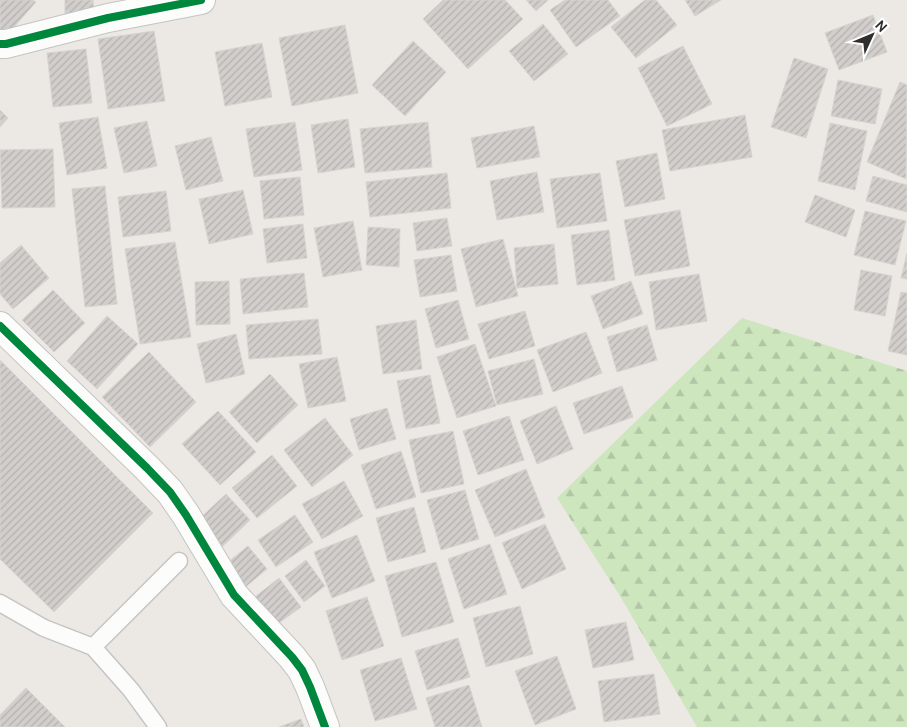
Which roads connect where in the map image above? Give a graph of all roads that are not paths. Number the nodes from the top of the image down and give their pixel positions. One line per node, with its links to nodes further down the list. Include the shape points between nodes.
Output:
1 (201, 0): 2 (street)
2 (0, 44)
3 (0, 326): 8 (street, via 170,492 234,595 302,670)
4 (179, 561): 6 (lane)
5 (0, 603): 6 (lane, via 44,628)
6 (93, 647): 7 (lane)
7 (158, 727)
8 (325, 727)

